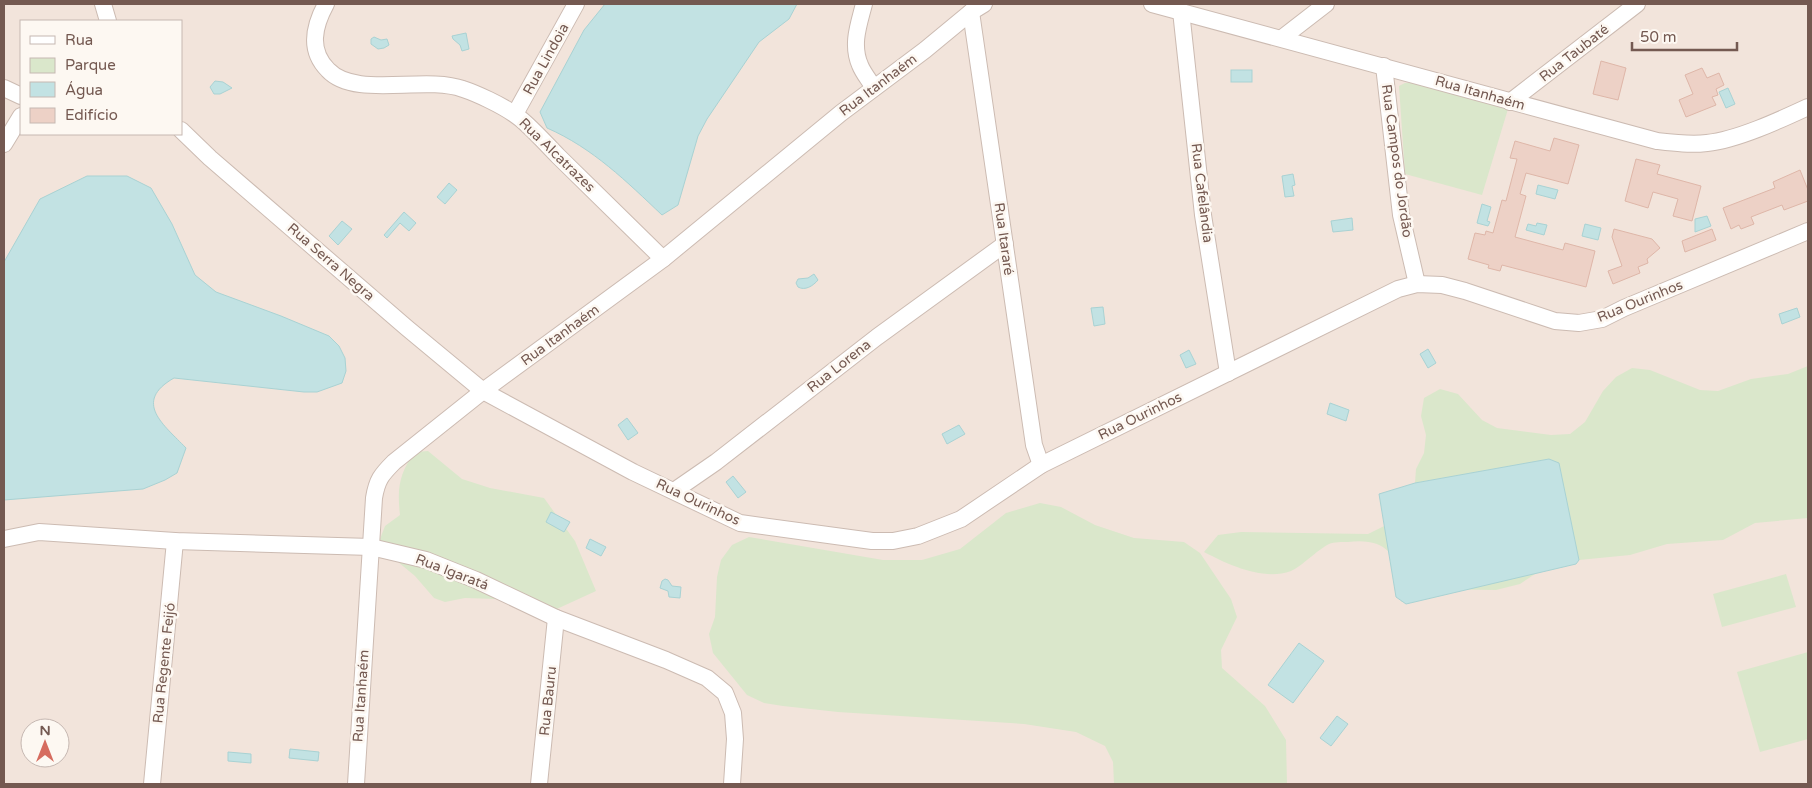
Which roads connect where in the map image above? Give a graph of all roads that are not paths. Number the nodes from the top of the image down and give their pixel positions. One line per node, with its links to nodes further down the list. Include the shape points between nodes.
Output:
1 (326, 4): 16 (street, Rua Alcatrazes, via 316,25 315,41 319,57 341,80 356,85 435,83 463,88)
2 (576, 4): 16 (street, Rua Lindoia)
3 (864, 4): 12 (street, via 855,36 856,50 860,65)
4 (1152, 4): 8 (street, Rua Itanhaém)
5 (1326, 4): 9 (street)
6 (1637, 4): 14 (street, Rua Taubaté)
7 (977, 8): 12 (street, Rua Itanhaém); 21 (street, Rua Itararé)
8 (1181, 12): 9 (street, Rua Itanhaém); 24 (street, Rua Cafelândia, via 1203,215)
9 (1282, 38): 10 (street, Rua Itanhaém)
10 (1384, 66): 14 (street, Rua Itanhaém); 23 (street, Rua Campos do Jordão, via 1401,215)
11 (4, 88): 13 (street)
12 (874, 88): 22 (street, Rua Itanhaém)
13 (20, 96)
14 (1510, 102): 15 (street, Rua Itanhaém, via 1657,141 1680,143 1708,143 1738,135)
15 (1808, 108)
16 (515, 114): 22 (street, Rua Alcatrazes)
17 (20, 118): 19 (street)
18 (182, 131): 25 (street, Rua Serra Negra)
19 (4, 144)
20 (1808, 231): 23 (street, Rua Ourinhos, via 1602,318 1578,323 1555,321 1465,290)
21 (1005, 244): 26 (street, Rua Itararé, via 1034,445); 27 (street, Rua Lorena)
22 (663, 259): 25 (street, Rua Itanhaém)
23 (1417, 284): 24 (street, Rua Ourinhos, via 1378,298)
24 (1228, 373): 26 (street, Rua Ourinhos)
25 (483, 391): 27 (street, Rua Ourinhos); 30 (street, Rua Itanhaém, via 381,475 376,483)
26 (1041, 466): 27 (street, Rua Ourinhos, via 961,519 918,536 893,541 740,523)
27 (674, 491)
28 (4, 539): 29 (street, Rua Igaratá, via 39,532)
29 (175, 541): 30 (street, Rua Igaratá); 32 (street, Rua Regente Feijó)
30 (371, 547): 31 (street, Rua Igaratá, via 426,560); 33 (street, Rua Itanhaém)
31 (556, 618): 34 (street, Rua Bauru); 35 (street, Rua Igaratá, via 707,678 725,693 733,713 735,739)
32 (152, 784)
33 (356, 784)
34 (540, 784)
35 (732, 784)

